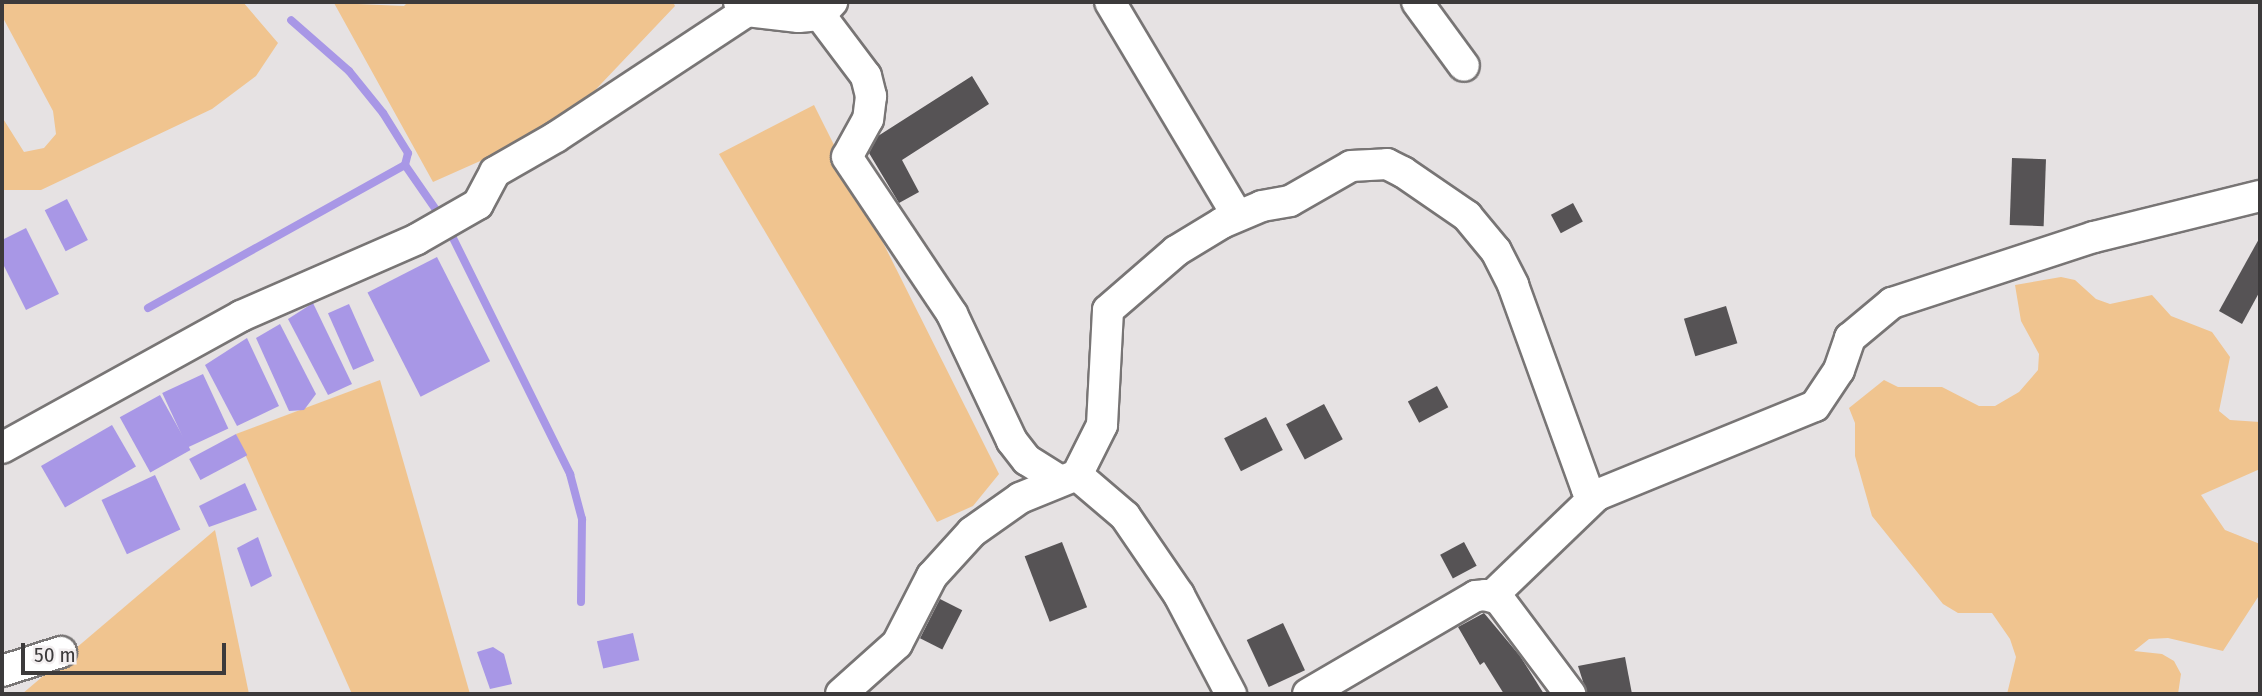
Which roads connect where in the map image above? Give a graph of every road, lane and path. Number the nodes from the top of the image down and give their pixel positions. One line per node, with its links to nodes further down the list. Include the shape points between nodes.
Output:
1 (1110, 2): 7 (street)
2 (1417, 2): 5 (street)
3 (743, 6): 4 (street); 8 (street, via 556,137 495,172 478,205 417,239 241,316)
4 (826, 8): 9 (street, via 866,76 871,96 868,119 847,157 952,314 1012,441 1027,460)
5 (1464, 66)
6 (2260, 196): 10 (street, via 2094,237 1892,303 1850,338 1839,370 1815,406)
7 (1237, 215): 9 (street, via 1176,251 1108,310 1102,425); 10 (street, via 1290,201 1351,166 1379,164 1403,172 1467,216 1496,251 1527,321 1587,489)
8 (2, 448)
9 (1068, 477): 14 (street, via 1020,498 972,532 932,576 897,644); 15 (street, via 1125,516 1179,595)
10 (1597, 495): 11 (street)
11 (1492, 596): 16 (street, via 1476,596); 17 (street, via 1499,599)
12 (61, 652): 13 (street)
13 (2, 671)
14 (841, 694)
15 (1231, 694)
16 (1308, 694)
17 (1570, 694)

